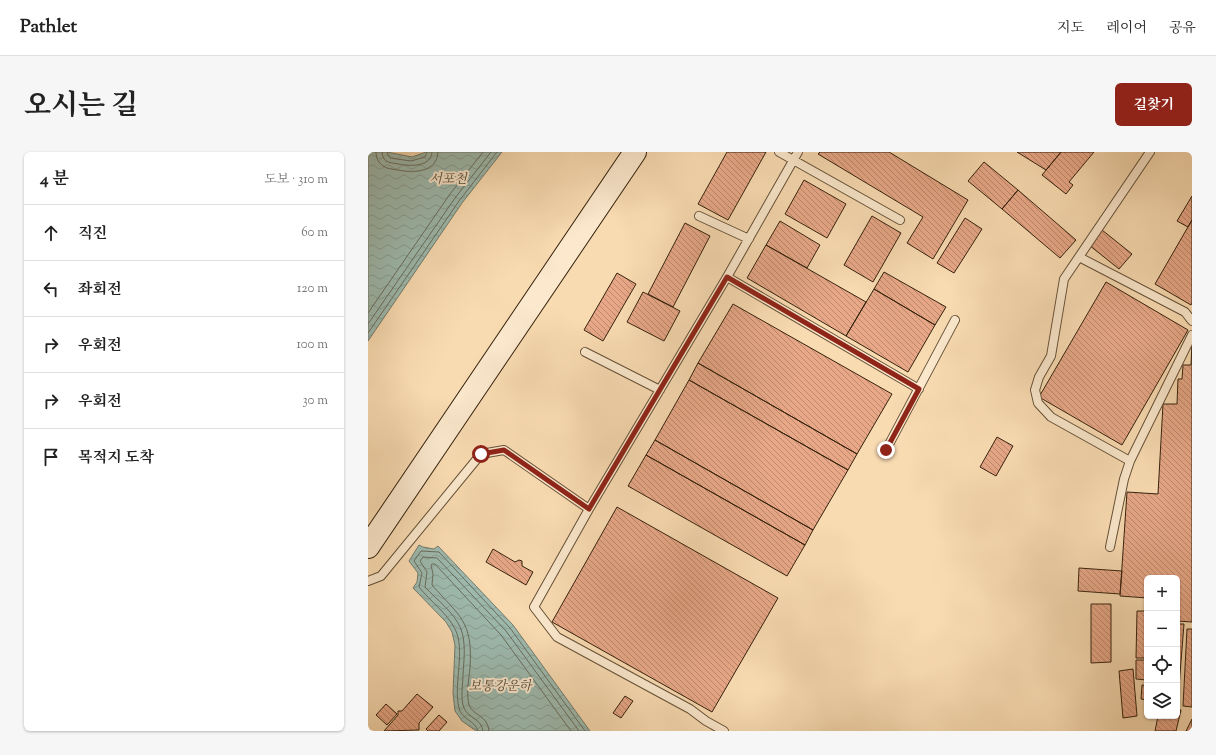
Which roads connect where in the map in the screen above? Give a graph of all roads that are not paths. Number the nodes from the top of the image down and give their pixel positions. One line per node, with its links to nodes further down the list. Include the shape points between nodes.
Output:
1 (635, 152): 20 (main road)
2 (779, 152): 5 (lane)
3 (798, 152): 5 (lane)
4 (1150, 152): 9 (lane)
5 (793, 161): 7 (lane); 8 (lane)
6 (699, 216): 8 (lane)
7 (900, 220)
8 (749, 239): 10 (lane)
9 (1079, 257): 12 (lane, via 1185,312); 18 (lane, via 1064,279 1051,356 1035,390 1038,403 1051,417)
10 (727, 277): 15 (lane); 16 (lane)
11 (955, 320): 15 (lane)
12 (1192, 321)
13 (1192, 335): 18 (lane)
14 (585, 352): 16 (lane)
15 (919, 389): 17 (lane)
16 (660, 390): 19 (lane)
17 (886, 450)
18 (1130, 461): 21 (lane)
19 (589, 509): 22 (lane, via 504,450 481,454 381,576); 23 (lane, via 534,607 557,638 690,709)
20 (368, 547)
21 (1110, 547)
22 (368, 581)
23 (724, 731)

